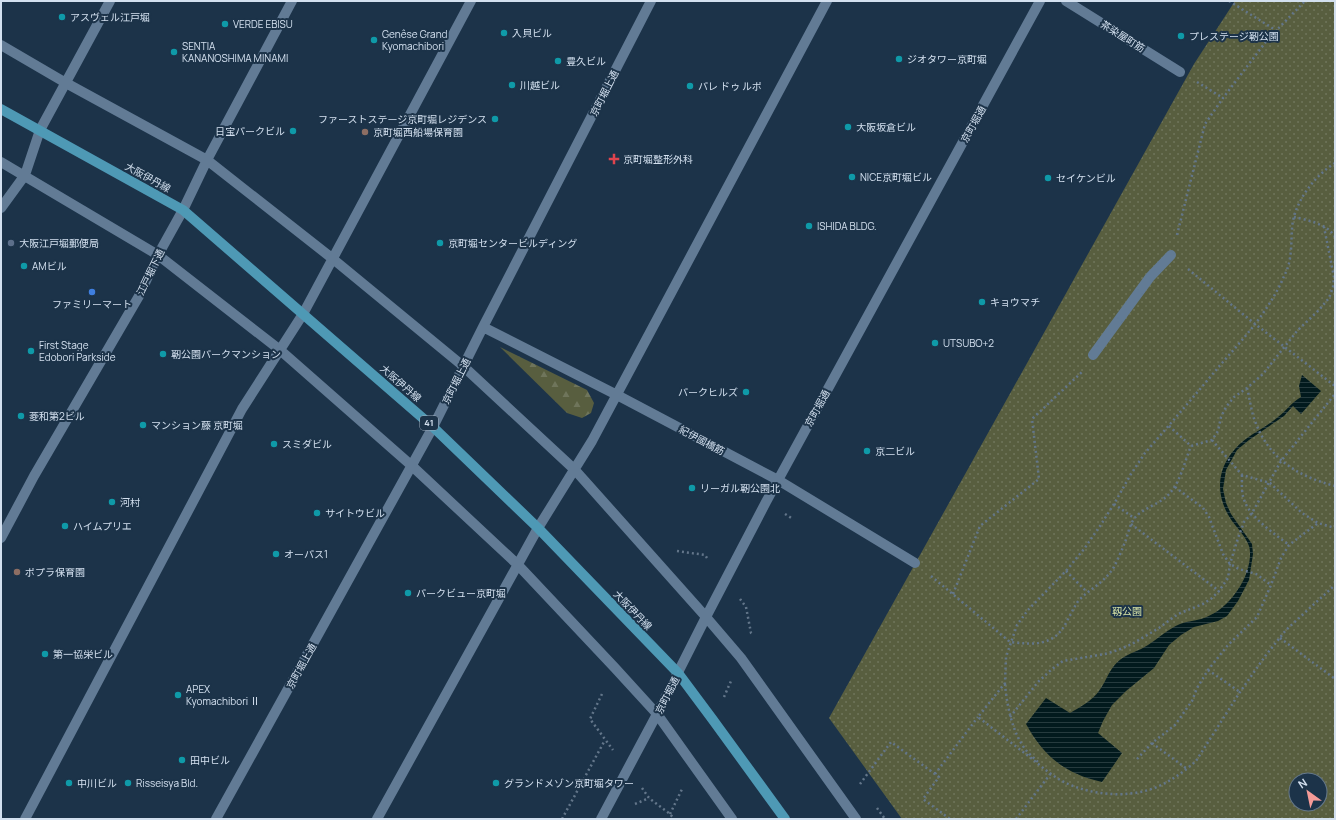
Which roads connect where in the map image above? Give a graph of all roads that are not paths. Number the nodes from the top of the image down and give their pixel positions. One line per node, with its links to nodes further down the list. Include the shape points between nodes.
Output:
1 (110, 1): 10 (street)
2 (292, 1): 13 (street, 江戸堀下通)
3 (471, 1): 20 (street)
4 (651, 1): 22 (street, 京町堀上通)
5 (827, 1): 26 (street)
6 (1040, 1): 30 (street, 京町堀通)
7 (1066, 1): 9 (street, 茶染屋町筋)
8 (1, 45): 10 (street)
9 (1180, 72)
10 (66, 83): 12 (street); 13 (street)
11 (1, 109): 12 (main road, 大阪伊丹線 / 41)
12 (40, 130): 15 (street); 17 (main road, 大阪伊丹線 / 41)
13 (207, 160): 17 (street, 江戸堀下通); 20 (street)
14 (1, 162): 15 (street)
15 (25, 175): 16 (street); 18 (street)
16 (1, 208)
17 (183, 210): 18 (street, 江戸堀下通); 21 (main road, 大阪伊丹線 / 41)
18 (158, 255): 23 (street); 32 (street, 江戸堀下通, via 139,296 34,476)
19 (1171, 255): 24 (street, via 1150,277)
20 (333, 259): 21 (street); 25 (street)
21 (304, 314): 23 (street); 27 (main road, 大阪伊丹線 / 41)
22 (483, 327): 25 (street, 京町堀上通); 26 (street, 紀伊國橋筋)
23 (280, 350): 28 (street); 38 (street, via 242,409)
24 (1093, 356)
25 (464, 366): 27 (street, 京町堀上通); 29 (street)
26 (617, 395): 29 (street); 30 (street, 紀伊國橋筋)
27 (433, 427): 28 (street, 京町堀上通); 31 (main road, 大阪伊丹線 / 41)
28 (412, 466): 34 (street); 39 (street, 京町堀上通)
29 (575, 470): 31 (street); 35 (street)
30 (778, 480): 33 (street, 紀伊國橋筋); 35 (street, 京町堀通)
31 (538, 528): 34 (street); 36 (main road, 大阪伊丹線 / 41)
32 (1, 538)
33 (915, 563)
34 (518, 565): 37 (street); 40 (street)
35 (706, 616): 36 (street, 京町堀通); 44 (street, via 741,658)
36 (678, 673): 37 (street, 京町堀通); 43 (main road, 大阪伊丹線 / 41)
37 (657, 714): 41 (street, 京町堀通); 42 (street)
38 (25, 819)
39 (216, 819)
40 (377, 819)
41 (601, 819)
42 (732, 819)
43 (785, 819)
44 (856, 819)

